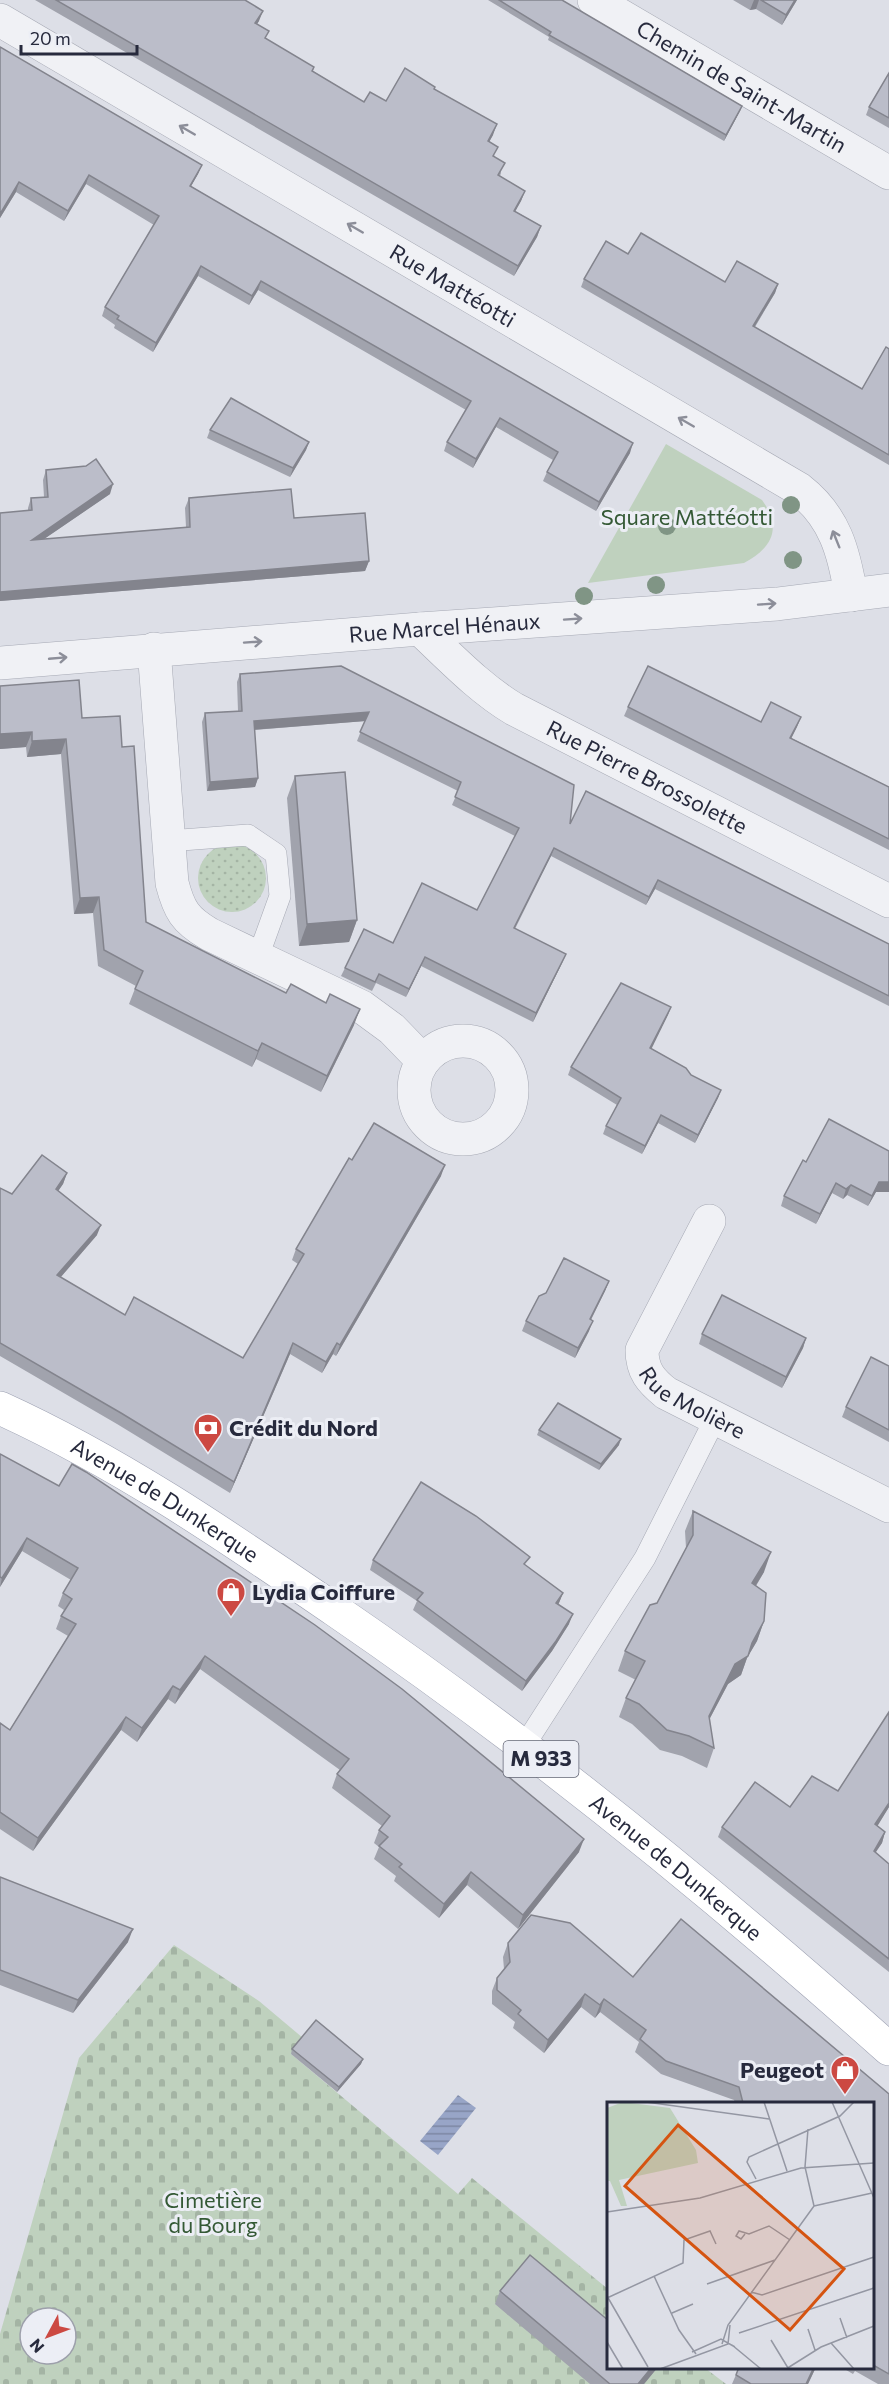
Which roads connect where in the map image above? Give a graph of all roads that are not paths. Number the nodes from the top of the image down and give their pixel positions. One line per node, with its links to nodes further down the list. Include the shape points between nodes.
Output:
1 (594, 0): 3 (street, Chemin de Saint-Martin)
2 (0, 20): 5 (street, Rue Mattéotti, one-way to 2, via 845,561 826,515 800,489)
3 (889, 173)
4 (889, 590): 5 (street, Rue Marcel Hénaux)
5 (851, 595): 6 (street, Rue Marcel Hénaux, one-way to 5, via 777,604)
6 (420, 629): 7 (street, Rue Marcel Hénaux, one-way to 6); 10 (street, Rue Pierre Brossolette, via 476,682 514,709)
7 (154, 649): 8 (street, Rue Marcel Hénaux, one-way to 7); 9 (street)
8 (0, 663)
9 (168, 841): 11 (street, via 172,883 184,915 209,934); 11 (lane, via 248,835 276,854 280,896)
10 (889, 901)
11 (258, 957): 12 (street, via 362,1006 392,1029)
12 (423, 1061)
13 (709, 1221): 15 (street, Rue Molière, via 642,1350 642,1362 645,1373 666,1393)
14 (0, 1408): 17 (main road, Avenue de Dunkerque / M 933, via 106,1463 233,1540 377,1638)
15 (716, 1419): 16 (street, Rue Molière); 17 (lane, via 645,1558)
16 (889, 1506)
17 (524, 1746): 18 (main road, Avenue de Dunkerque / M 933)
18 (781, 1953): 19 (main road, Avenue de Dunkerque / M 933); 20 (main road, Avenue de Dunkerque / M 933)
19 (889, 2029)
20 (889, 2049)

